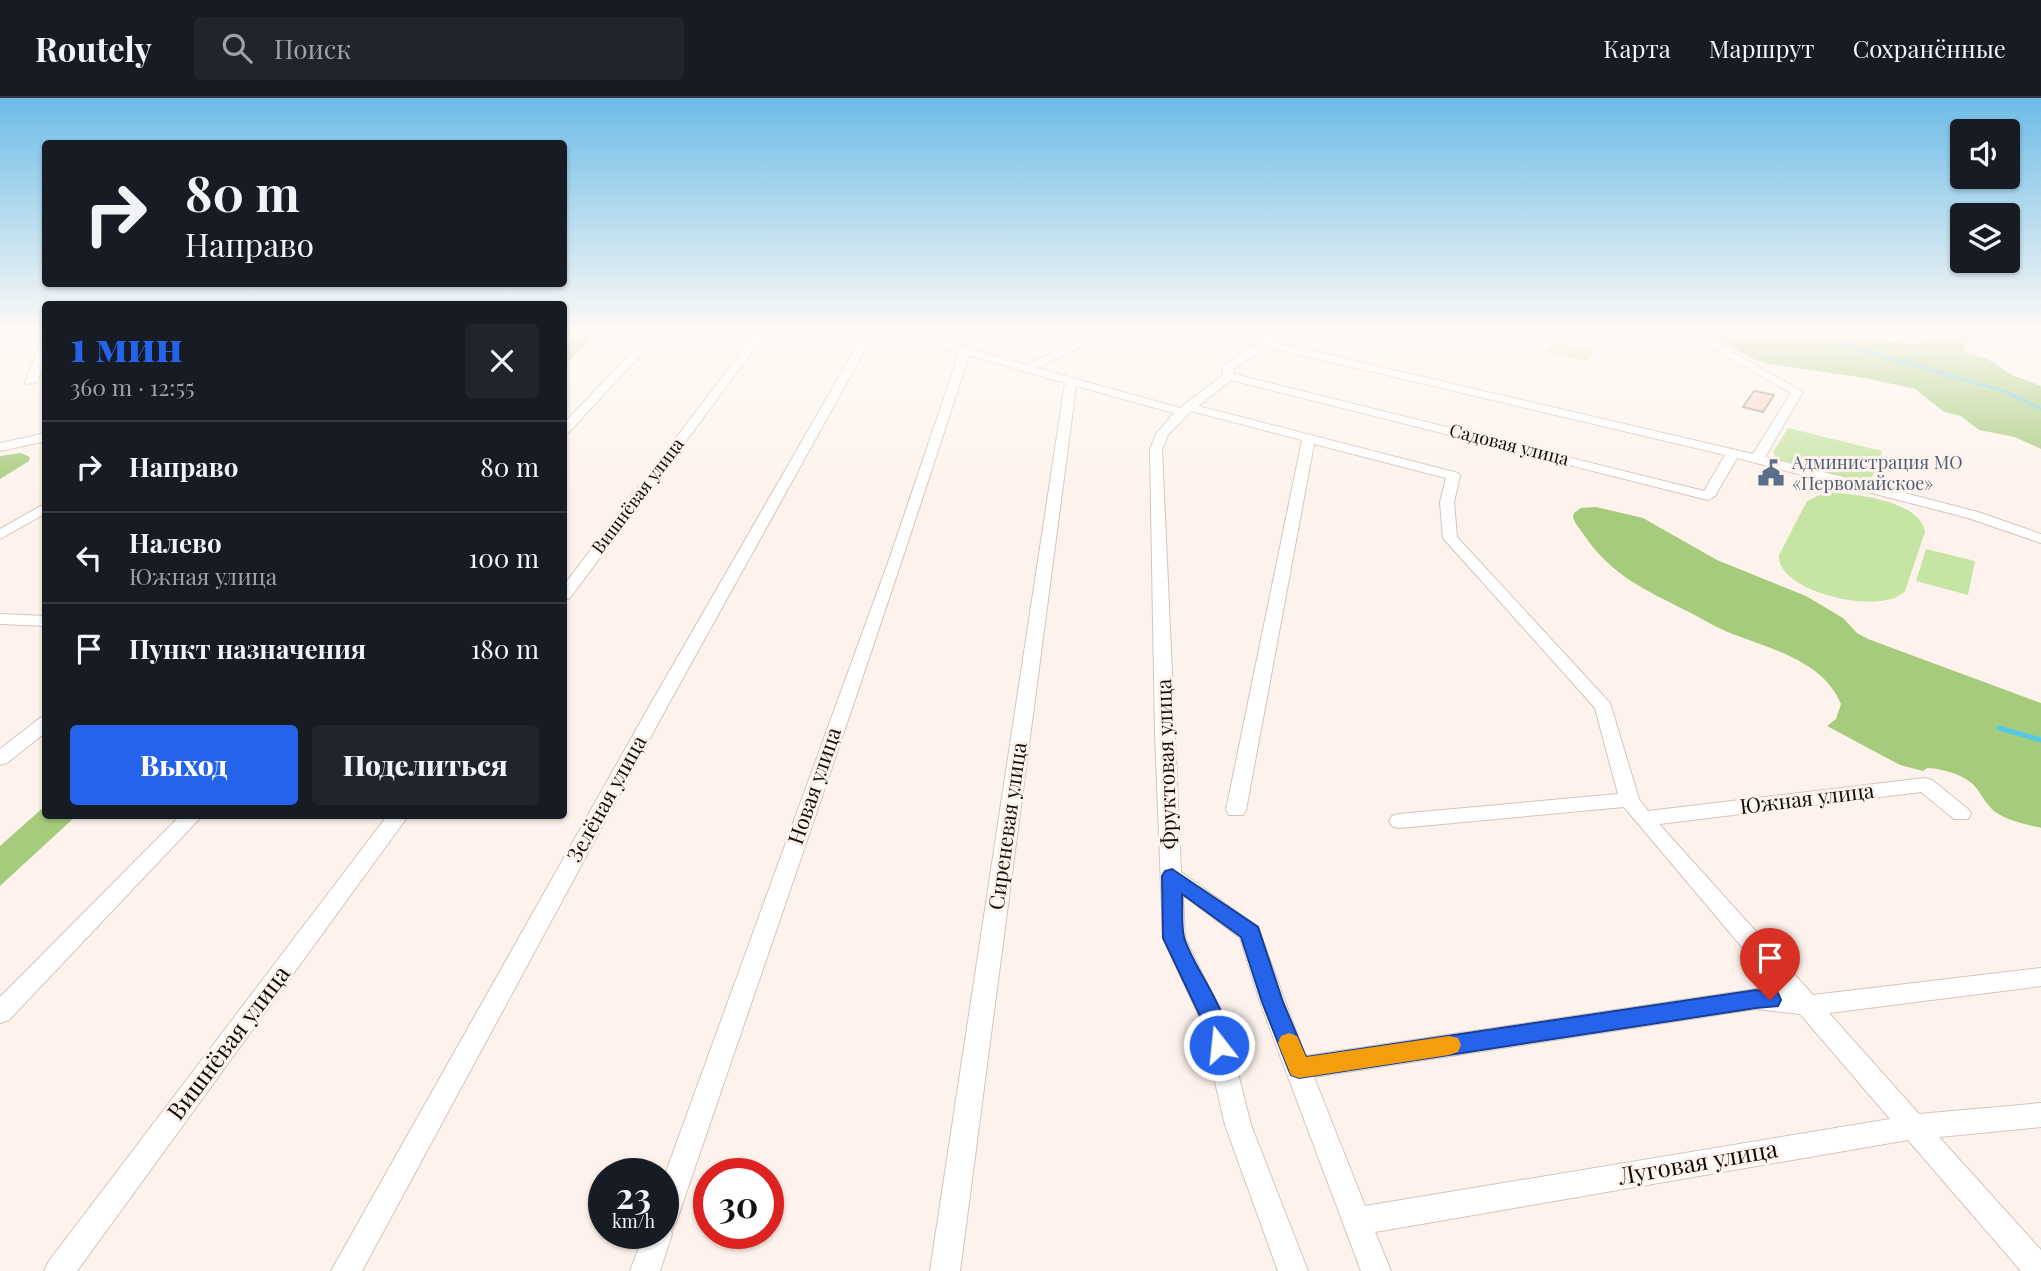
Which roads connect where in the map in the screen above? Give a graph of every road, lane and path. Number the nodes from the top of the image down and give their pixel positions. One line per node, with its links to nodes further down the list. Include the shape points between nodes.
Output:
1 (607, 385): 14 (street)
2 (722, 385): 25 (street, Вишнёвая улица)
3 (840, 385): 47 (street, Зелёная улица)
4 (954, 385): 43 (street, Новая улица)
5 (1072, 385): 49 (street, Сиреневая улица)
6 (1083, 385): 13 (street)
7 (1218, 385): 13 (street, Фруктовая улица)
8 (1264, 385): 20 (street, Садовая улица, via 1708,496)
9 (1442, 385): 20 (street)
10 (1784, 385): 12 (street)
11 (1793, 385): 12 (street)
12 (1797, 392): 21 (street)
13 (1186, 410): 18 (street); 36 (street, Фруктовая улица, via 1162,434 1156,450)
14 (567, 427)
15 (42, 435): 17 (street)
16 (42, 436): 19 (street)
17 (0, 438)
18 (1309, 438): 30 (street, via 1453,476 1447,502 1450,538 1604,706); 31 (street)
19 (0, 447)
20 (1733, 453): 21 (street)
21 (1757, 459): 24 (street, via 1973,516)
22 (42, 511): 23 (street)
23 (0, 536)
24 (2041, 539)
25 (567, 591)
26 (0, 619): 27 (street)
27 (42, 621)
28 (42, 725): 29 (street)
29 (0, 759)
30 (1636, 809): 32 (street, Южная улица, via 1925,785); 35 (street); 38 (street)
31 (1236, 810)
32 (1961, 814)
33 (189, 819): 39 (street)
34 (396, 819): 46 (street, Вишнёвая улица)
35 (1399, 821)
36 (1172, 876): 40 (street, via 1250,933); 50 (street, Фруктовая улица, via 1174,938 1212,1018 1238,1125)
37 (2041, 977): 38 (street)
38 (1808, 1006): 40 (street, via 1756,999); 42 (street)
39 (0, 1013)
40 (1299, 1068): 44 (street)
41 (2041, 1115): 42 (street, Луговая улица)
42 (1914, 1127): 44 (street, Луговая улица); 52 (street)
43 (679, 1174)
44 (1356, 1221): 51 (street)
45 (653, 1249): 48 (street)
46 (59, 1271)
47 (346, 1271)
48 (645, 1271)
49 (945, 1271)
50 (1293, 1271)
51 (1376, 1271)
52 (2040, 1271)

